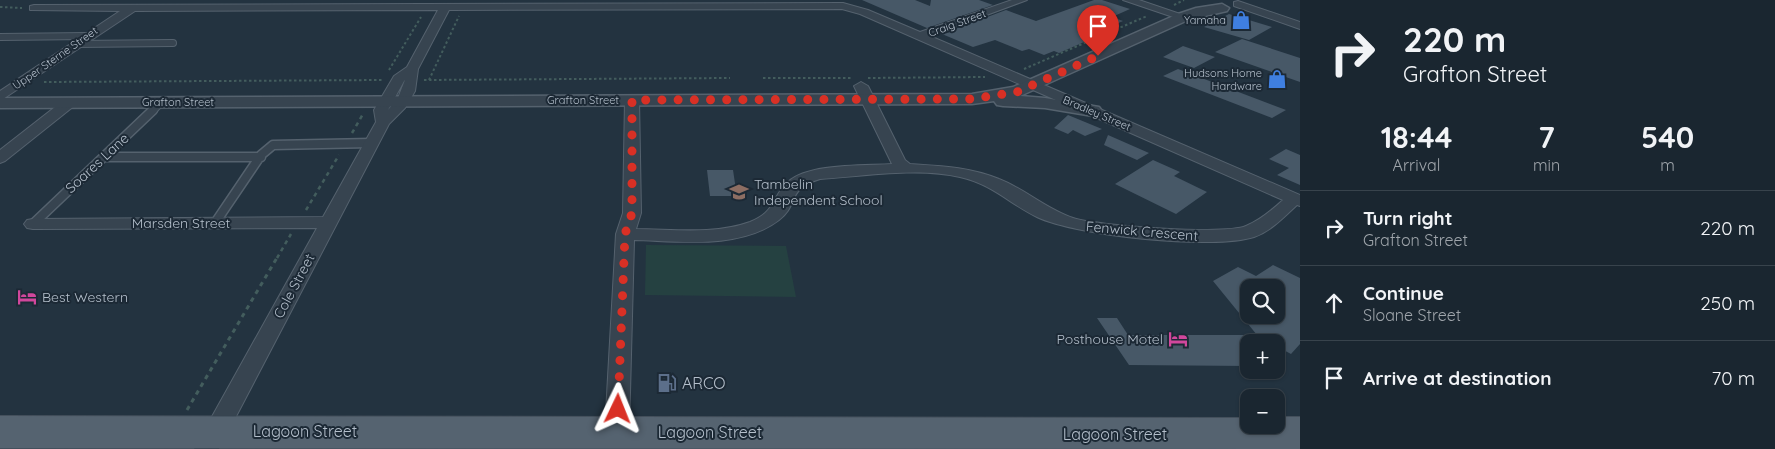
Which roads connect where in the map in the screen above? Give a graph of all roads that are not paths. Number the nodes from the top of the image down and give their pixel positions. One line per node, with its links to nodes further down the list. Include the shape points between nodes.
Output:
1 (1022, 0): 11 (street, Craig Street)
2 (1128, 0): 6 (street)
3 (329, 4): 7 (street, Bradley Street); 8 (street, Bradley Street)
4 (1231, 4): 6 (street); 9 (street)
5 (34, 8): 7 (street, Bradley Street)
6 (1197, 8): 15 (street)
7 (127, 9): 10 (street, Upper Sterne Street)
8 (444, 10): 11 (street, Bradley Street, via 838,6 859,10); 18 (street, via 412,69 414,79)
9 (1300, 26)
10 (87, 36): 12 (lane); 13 (street, Upper Sterne Street)
11 (920, 36): 15 (street, Bradley Street)
12 (0, 37)
13 (76, 44): 14 (lane); 17 (street, Upper Sterne Street)
14 (174, 44)
15 (1032, 85): 16 (street, Grafton Street); 19 (street, Grafton Street, via 1017,92); 23 (street, Bradley Street)
16 (864, 92): 18 (street, Grafton Street); 19 (street, Grafton Street); 20 (street, Grafton Street); 28 (street, via 897,159)
17 (2, 95): 18 (street, Grafton Street, via 72,90); 22 (street, Grafton Street)
18 (398, 95): 20 (street, Grafton Street); 21 (street, Grafton Street); 24 (street, Cole Street, via 398,111 383,122)
19 (972, 99): 23 (street, via 1045,103)
20 (632, 100): 33 (street, via 632,213)
21 (162, 102): 22 (street, Grafton Street); 25 (lane, Soares Lane)
22 (69, 103): 27 (street)
23 (1093, 112): 29 (street, Bradley Street)
24 (371, 143): 26 (lane, via 275,144); 30 (street, Cole Street)
25 (104, 157): 26 (lane); 32 (lane, Soares Lane)
26 (261, 157): 31 (lane)
27 (0, 158)
28 (906, 168): 29 (street, Fenwick Crescent, via 961,172 985,179 1043,212 1072,224 1153,233 1240,234 1265,224); 33 (street, Fenwick Crescent, via 818,174 805,178 795,183 775,215 764,223 734,233)
29 (1297, 200)
30 (328, 222): 31 (street, Marsden Street); 37 (street, Cole Street)
31 (215, 223): 32 (street, Marsden Street)
32 (33, 224)
33 (625, 234): 34 (street)
34 (617, 431): 36 (main road, Lagoon Street); 37 (main road, Lagoon Street)
35 (0, 432): 37 (main road, Lagoon Street)
36 (1300, 433)
37 (200, 435): 38 (main road, via 173,442); 39 (main road, via 242,445 392,444)
38 (0, 440)
39 (420, 449)

